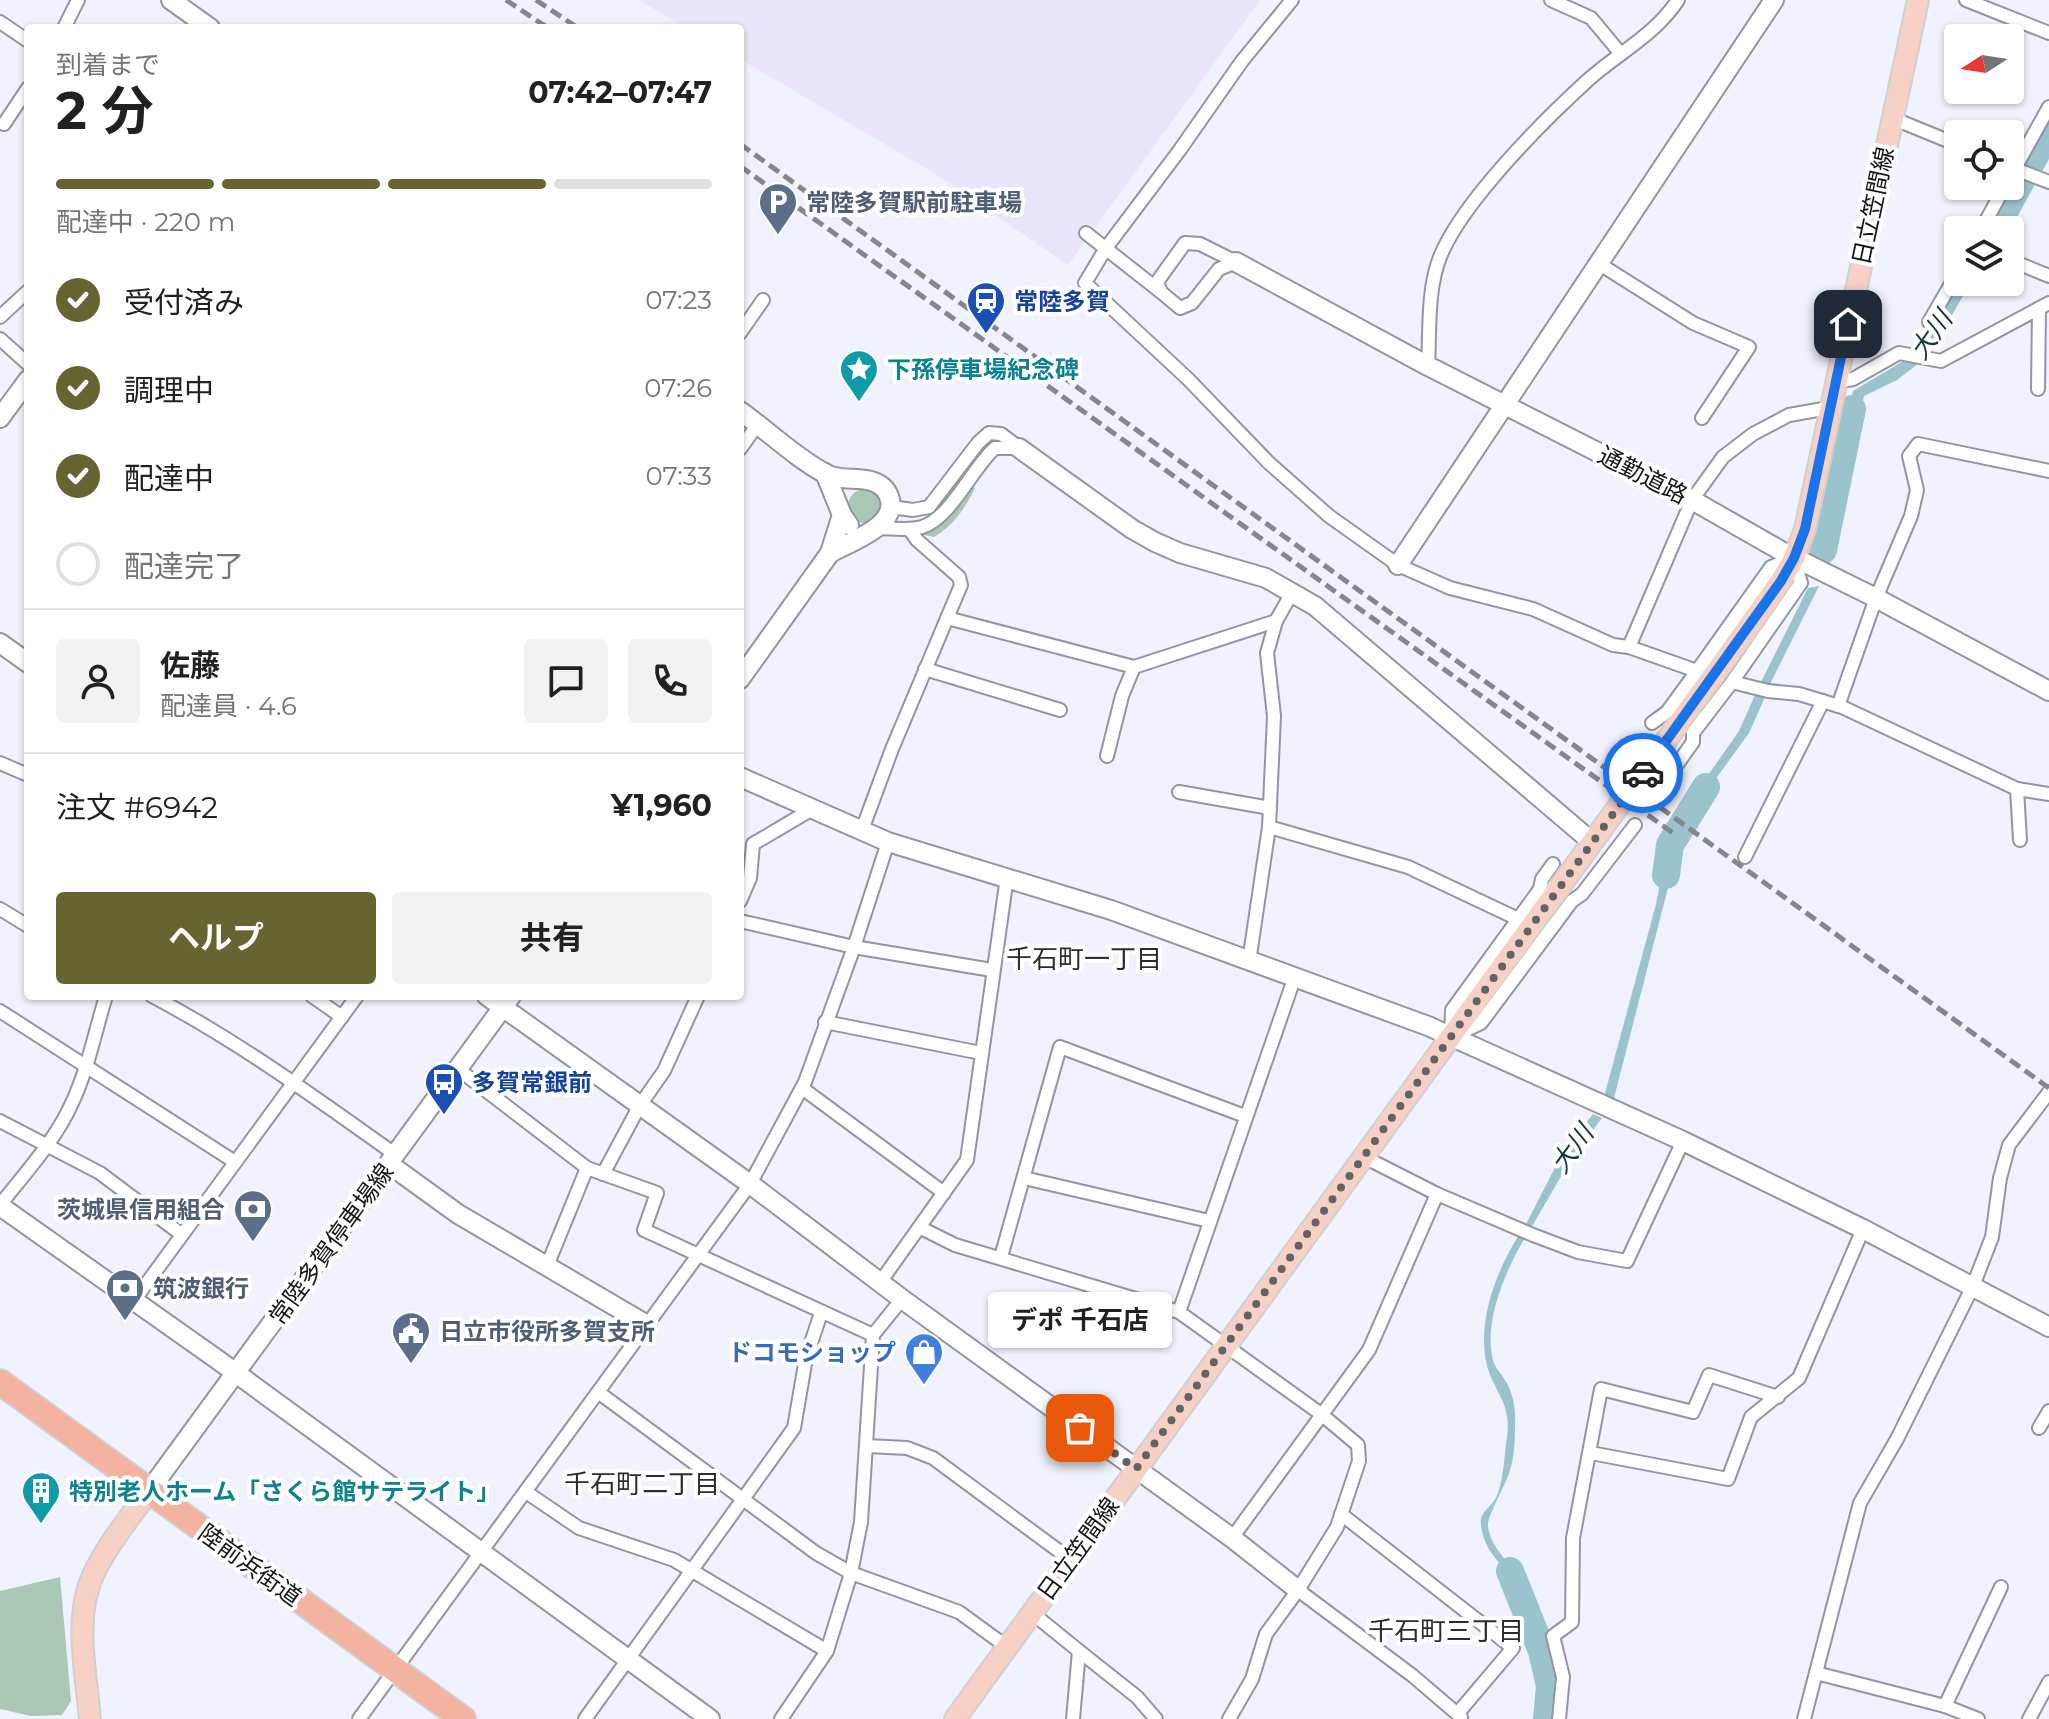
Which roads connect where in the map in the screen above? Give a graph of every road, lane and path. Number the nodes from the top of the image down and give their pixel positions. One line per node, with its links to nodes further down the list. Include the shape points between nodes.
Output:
1 (78, 0): 10 (street)
2 (171, 0): 11 (street)
3 (1292, 0): 24 (street)
4 (1551, 0): 14 (street, via 1591,18)
5 (1678, 0): 14 (street, via 1665,20)
6 (1774, 0): 26 (street)
7 (1918, 0): 17 (main road, 日立笠間線)
8 (1966, 0): 12 (street)
9 (0, 22): 13 (street)
10 (66, 24)
11 (204, 24)
12 (2049, 33)
13 (24, 38)
14 (1621, 54): 39 (street, via 1532,137 1457,226 1433,284)
15 (24, 94): 18 (street)
16 (2049, 107): 20 (street)
17 (1892, 118): 19 (street); 40 (main road, 日立笠間線)
18 (4, 124)
19 (1944, 139)
20 (2024, 158)
21 (2024, 174): 22 (street)
22 (2049, 182)
23 (1086, 233): 24 (street)
24 (1106, 248): 29 (street); 61 (street, via 1085,283 1269,463 1329,516)
25 (1236, 262): 29 (street, via 1219,269 1192,303 1180,308); 29 (street, via 1200,244 1185,243 1157,282); 39 (street, 通勤道路)
26 (1598, 263): 43 (street); 47 (street, via 1693,323 1749,347)
27 (2024, 266): 28 (street)
28 (2049, 276)
29 (1161, 292)
30 (24, 295): 34 (street)
31 (1944, 296): 35 (street)
32 (763, 300): 36 (street)
33 (2044, 306): 40 (street, via 1941,361 1899,353 1853,379); 42 (street)
34 (0, 317)
35 (1929, 322)
36 (744, 327)
37 (0, 339): 38 (street)
38 (24, 360)
39 (1428, 366): 43 (street, 通勤道路)
40 (1835, 382): 44 (main road, 日立笠間線)
41 (24, 385): 46 (street)
42 (2038, 389)
43 (1504, 403): 54 (street, 通勤道路); 61 (street)
44 (1829, 408): 54 (street, via 1789,415 1753,434 1723,457); 60 (main road, 日立笠間線, via 1805,529)
45 (744, 414): 48 (street)
46 (0, 418)
47 (1702, 418)
48 (758, 424): 49 (street); 52 (street)
49 (744, 443)
50 (1019, 448): 55 (street, via 1001,434 989,433 929,507); 58 (street, via 995,448 945,511); 62 (street, via 1155,542)
51 (2049, 471): 63 (street, via 1918,444 1909,456 1917,490 1911,516)
52 (825, 473): 53 (street); 56 (street)
53 (863, 480): 55 (street, via 885,489); 56 (street, via 845,489)
54 (1692, 500): 60 (street, 通勤道路); 67 (street)
55 (891, 507): 57 (street, via 887,519)
56 (841, 512): 57 (street, via 853,528); 59 (street)
57 (874, 529): 58 (street); 59 (street)
58 (909, 529): 64 (street, via 959,577 961,585)
59 (830, 553): 72 (street)
60 (1794, 558): 63 (street, 通勤道路); 71 (street, via 1771,567); 73 (street, via 1801,583); 94 (main road, 日立笠間線)
61 (1398, 565): 67 (street, via 1450,588 1533,609 1613,645)
62 (1293, 591): 65 (street); 94 (street)
63 (1876, 598): 74 (street, 通勤道路); 76 (street)
64 (947, 618): 69 (street); 70 (street)
65 (1276, 621): 69 (street); 88 (street, via 1267,653 1274,716)
66 (0, 643): 68 (street)
67 (1629, 647): 71 (street)
68 (24, 660)
69 (1134, 667): 79 (street)
70 (925, 669): 77 (street); 91 (street)
71 (1697, 671): 78 (street, via 1667,712)
72 (744, 673)
73 (1732, 682): 75 (street); 81 (street, via 1693,733 1693,742)
74 (2049, 691)
75 (1823, 701): 76 (street); 95 (street)
76 (1838, 706): 84 (street)
77 (1060, 710)
78 (1652, 723)
79 (1107, 756)
80 (0, 763): 82 (street)
81 (1678, 763)
82 (24, 773)
83 (744, 779): 87 (street)
84 (2017, 789): 86 (street); 92 (street)
85 (1179, 792): 88 (street)
86 (2049, 794)
87 (814, 808): 91 (street); 98 (street, via 753,844)
88 (1270, 808): 90 (street)
89 (1635, 825): 116 (street, via 1481,1023)
90 (1269, 827): 100 (street, via 1408,867); 104 (street)
91 (862, 830): 93 (street)
92 (2020, 840)
93 (888, 842): 97 (street); 103 (street)
94 (1592, 842): 116 (main road, 日立笠間線)
95 (1745, 857)
96 (1553, 864): 100 (street)
97 (1007, 877): 104 (street); 105 (street)
98 (744, 892)
99 (0, 909): 102 (street)
100 (1518, 919): 116 (street, via 1452,1010)
101 (744, 922): 103 (street)
102 (24, 924)
103 (854, 947): 105 (street); 115 (street)
104 (1249, 962): 106 (street)
105 (992, 970): 117 (street)
106 (1294, 979): 116 (street); 124 (street)
107 (105, 1000): 118 (street)
108 (159, 1000): 120 (street)
109 (318, 1000): 114 (street)
110 (354, 1000): 114 (street)
111 (696, 1000): 123 (street, via 664,1071)
112 (507, 1002): 119 (street, 常陸多賀停車場線); 123 (street)
113 (0, 1011): 118 (street)
114 (342, 1017): 120 (street)
115 (825, 1022): 117 (street); 121 (street)
116 (1451, 1037): 126 (street); 128 (main road, 日立笠間線)
117 (981, 1053): 135 (street, via 967,1160)
118 (87, 1065): 127 (street); 130 (street)
119 (458, 1069): 129 (street, 常陸多賀停車場線); 131 (street)
120 (293, 1082): 129 (street); 130 (street)
121 (802, 1088): 134 (street); 135 (street)
122 (2049, 1092): 146 (street, via 2009,1145 1992,1237)
123 (640, 1105): 132 (street); 134 (street)
124 (1245, 1116): 133 (street, via 1060,1047); 138 (street)
125 (0, 1121): 127 (street)
126 (1683, 1141): 136 (street, via 1627,1261 1578,1252); 140 (street)
127 (48, 1144): 137 (street); 141 (street, via 100,1173)
128 (1364, 1157): 136 (street); 154 (main road, 日立笠間線)
129 (392, 1159): 144 (street, via 458,1214); 155 (street, 常陸多賀停車場線)
130 (235, 1162): 141 (street)
131 (587, 1168): 132 (street); 144 (street)
132 (603, 1174): 142 (street, via 657,1193 644,1230)
133 (1024, 1178): 138 (street); 143 (street)
134 (750, 1184): 142 (street); 145 (street)
135 (944, 1193): 139 (street)
136 (1437, 1194): 160 (street, via 1369,1350)
137 (0, 1205): 148 (street)
138 (1209, 1221): 149 (street)
139 (921, 1228): 143 (street, via 955,1245); 145 (street)
140 (1863, 1229): 146 (street); 158 (street, via 1799,1378)
141 (181, 1234): 148 (street)
142 (699, 1255): 150 (street); 151 (street)
143 (1001, 1257): 149 (street)
144 (547, 1266): 151 (street)
145 (881, 1281): 147 (street)
146 (1973, 1286): 152 (street); 182 (street, via 1860,1503)
147 (902, 1299): 153 (street); 164 (street)
148 (133, 1302): 155 (street)
149 (1179, 1312): 154 (street)
150 (821, 1313): 153 (street); 167 (street, via 806,1358 794,1428)
151 (647, 1325): 157 (street)
152 (2049, 1327)
153 (873, 1335): 162 (street)
154 (1226, 1348): 160 (street); 164 (main road, 日立笠間線)
155 (236, 1374): 165 (street, 常陸多賀停車場線); 170 (street)
156 (0, 1382): 165 (highway, 陸前浜街道)
157 (598, 1392): 166 (street); 167 (street)
158 (1778, 1397): 163 (street, via 1751,1417 1728,1479); 163 (street, via 1709,1375 1693,1412 1601,1389)
159 (2049, 1411): 161 (street)
160 (1321, 1414): 168 (street, via 1358,1445 1359,1461); 169 (street)
161 (2039, 1428)
162 (867, 1446): 171 (street, via 907,1448 933,1458); 173 (street)
163 (1591, 1453): 196 (street, via 1573,1538 1572,1622 1553,1636 1563,1677)
164 (1136, 1469): 169 (street); 171 (main road, 日立笠間線)
165 (149, 1491): 181 (highway, 陸前浜街道); 186 (main road, via 103,1556 86,1595)
166 (526, 1492): 170 (street); 172 (street, via 579,1528 656,1552)
167 (743, 1499): 172 (street); 173 (street)
168 (1341, 1514): 175 (street); 185 (street, via 1513,1648)
169 (1232, 1538): 175 (street)
170 (481, 1552): 180 (street); 181 (street)
171 (1071, 1560): 176 (main road, 日立笠間線)
172 (691, 1572): 178 (street); 180 (street)
173 (851, 1573): 177 (street, via 959,1612); 178 (street)
174 (2001, 1587): 184 (street)
175 (1298, 1590): 185 (street); 195 (street, via 1266,1634 1252,1679)
176 (1032, 1613): 177 (main road, 日立笠間線); 179 (street)
177 (1007, 1647): 192 (main road, 日立笠間線)
178 (827, 1651): 191 (street)
179 (1079, 1651): 193 (street); 194 (street)
180 (629, 1659): 189 (street); 190 (street)
181 (394, 1671): 187 (street); 188 (highway, 陸前浜街道)
182 (1816, 1673): 184 (street); 197 (street)
183 (2049, 1682): 199 (street)
184 (1945, 1706): 198 (street)
185 (1461, 1716)
186 (90, 1719)
187 (359, 1719)
188 (463, 1719)
189 (585, 1719)
190 (710, 1719)
191 (781, 1719)
192 (955, 1719)
193 (1073, 1719)
194 (1156, 1719)
195 (1229, 1719)
196 (1559, 1719)
197 (1804, 1719)
198 (1978, 1719)
199 (2029, 1719)

